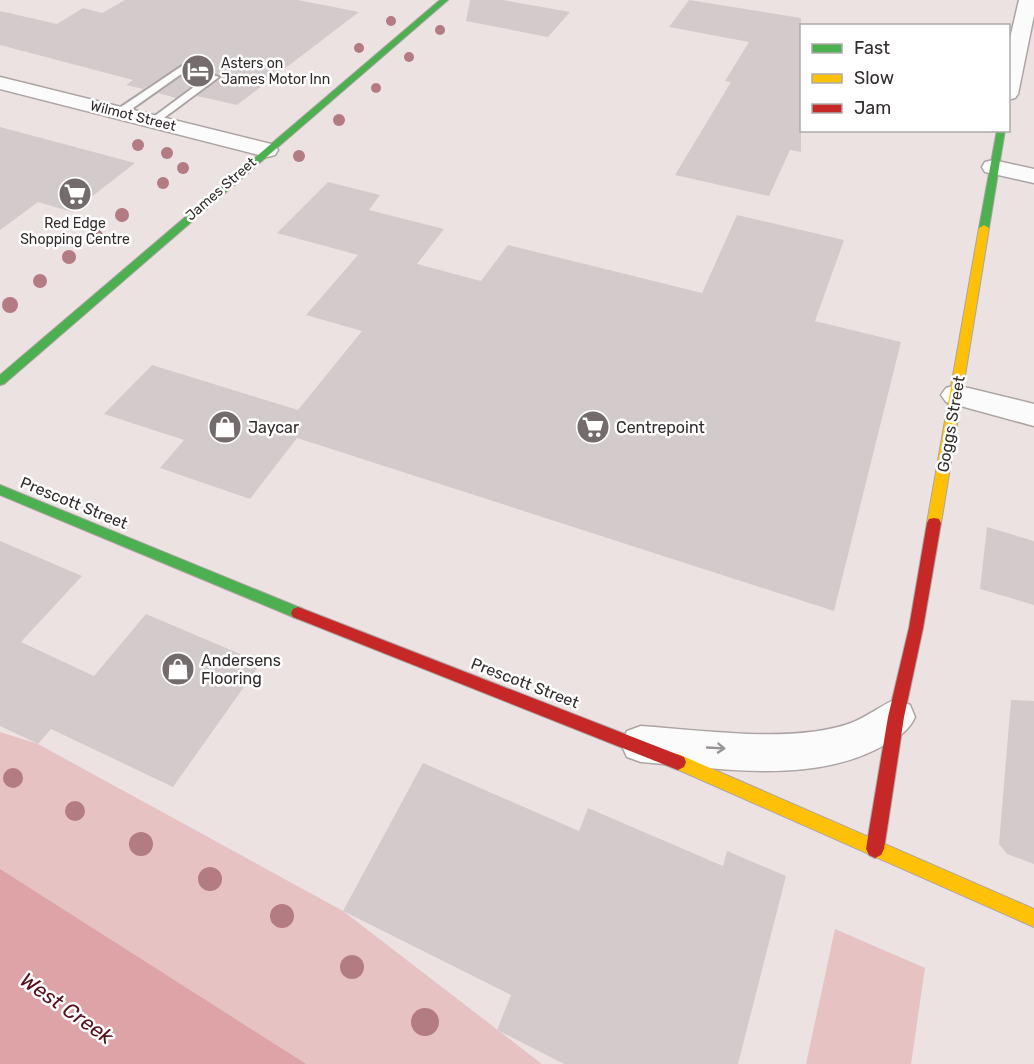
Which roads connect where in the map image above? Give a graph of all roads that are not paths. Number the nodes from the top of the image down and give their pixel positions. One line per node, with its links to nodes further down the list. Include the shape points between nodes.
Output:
1 (444, 0): 9 (main road, James Street)
2 (1028, 0): 3 (street)
3 (1029, 25): 5 (street)
4 (0, 83): 6 (street, Wilmot Street)
5 (1010, 87)
6 (119, 113): 7 (street, Wilmot Street); 7 (lane, via 182,69 214,77)
7 (153, 121): 9 (street, Wilmot Street)
8 (1001, 132): 10 (main road, Goggs Street)
9 (267, 150): 12 (main road, James Street)
10 (993, 167): 11 (street); 13 (main road, Goggs Street)
11 (1034, 176)
12 (0, 381)
13 (956, 395): 14 (street); 16 (main road, Goggs Street, via 916,628)
14 (1034, 415)
15 (0, 490): 17 (main road, Prescott Street, via 211,579)
16 (896, 717): 17 (street, one-way to 16, via 763,750 806,748 853,741); 18 (main road, Goggs Street)
17 (636, 744): 18 (main road, Prescott Street)
18 (875, 849): 19 (main road, Prescott Street)
19 (1034, 918)

